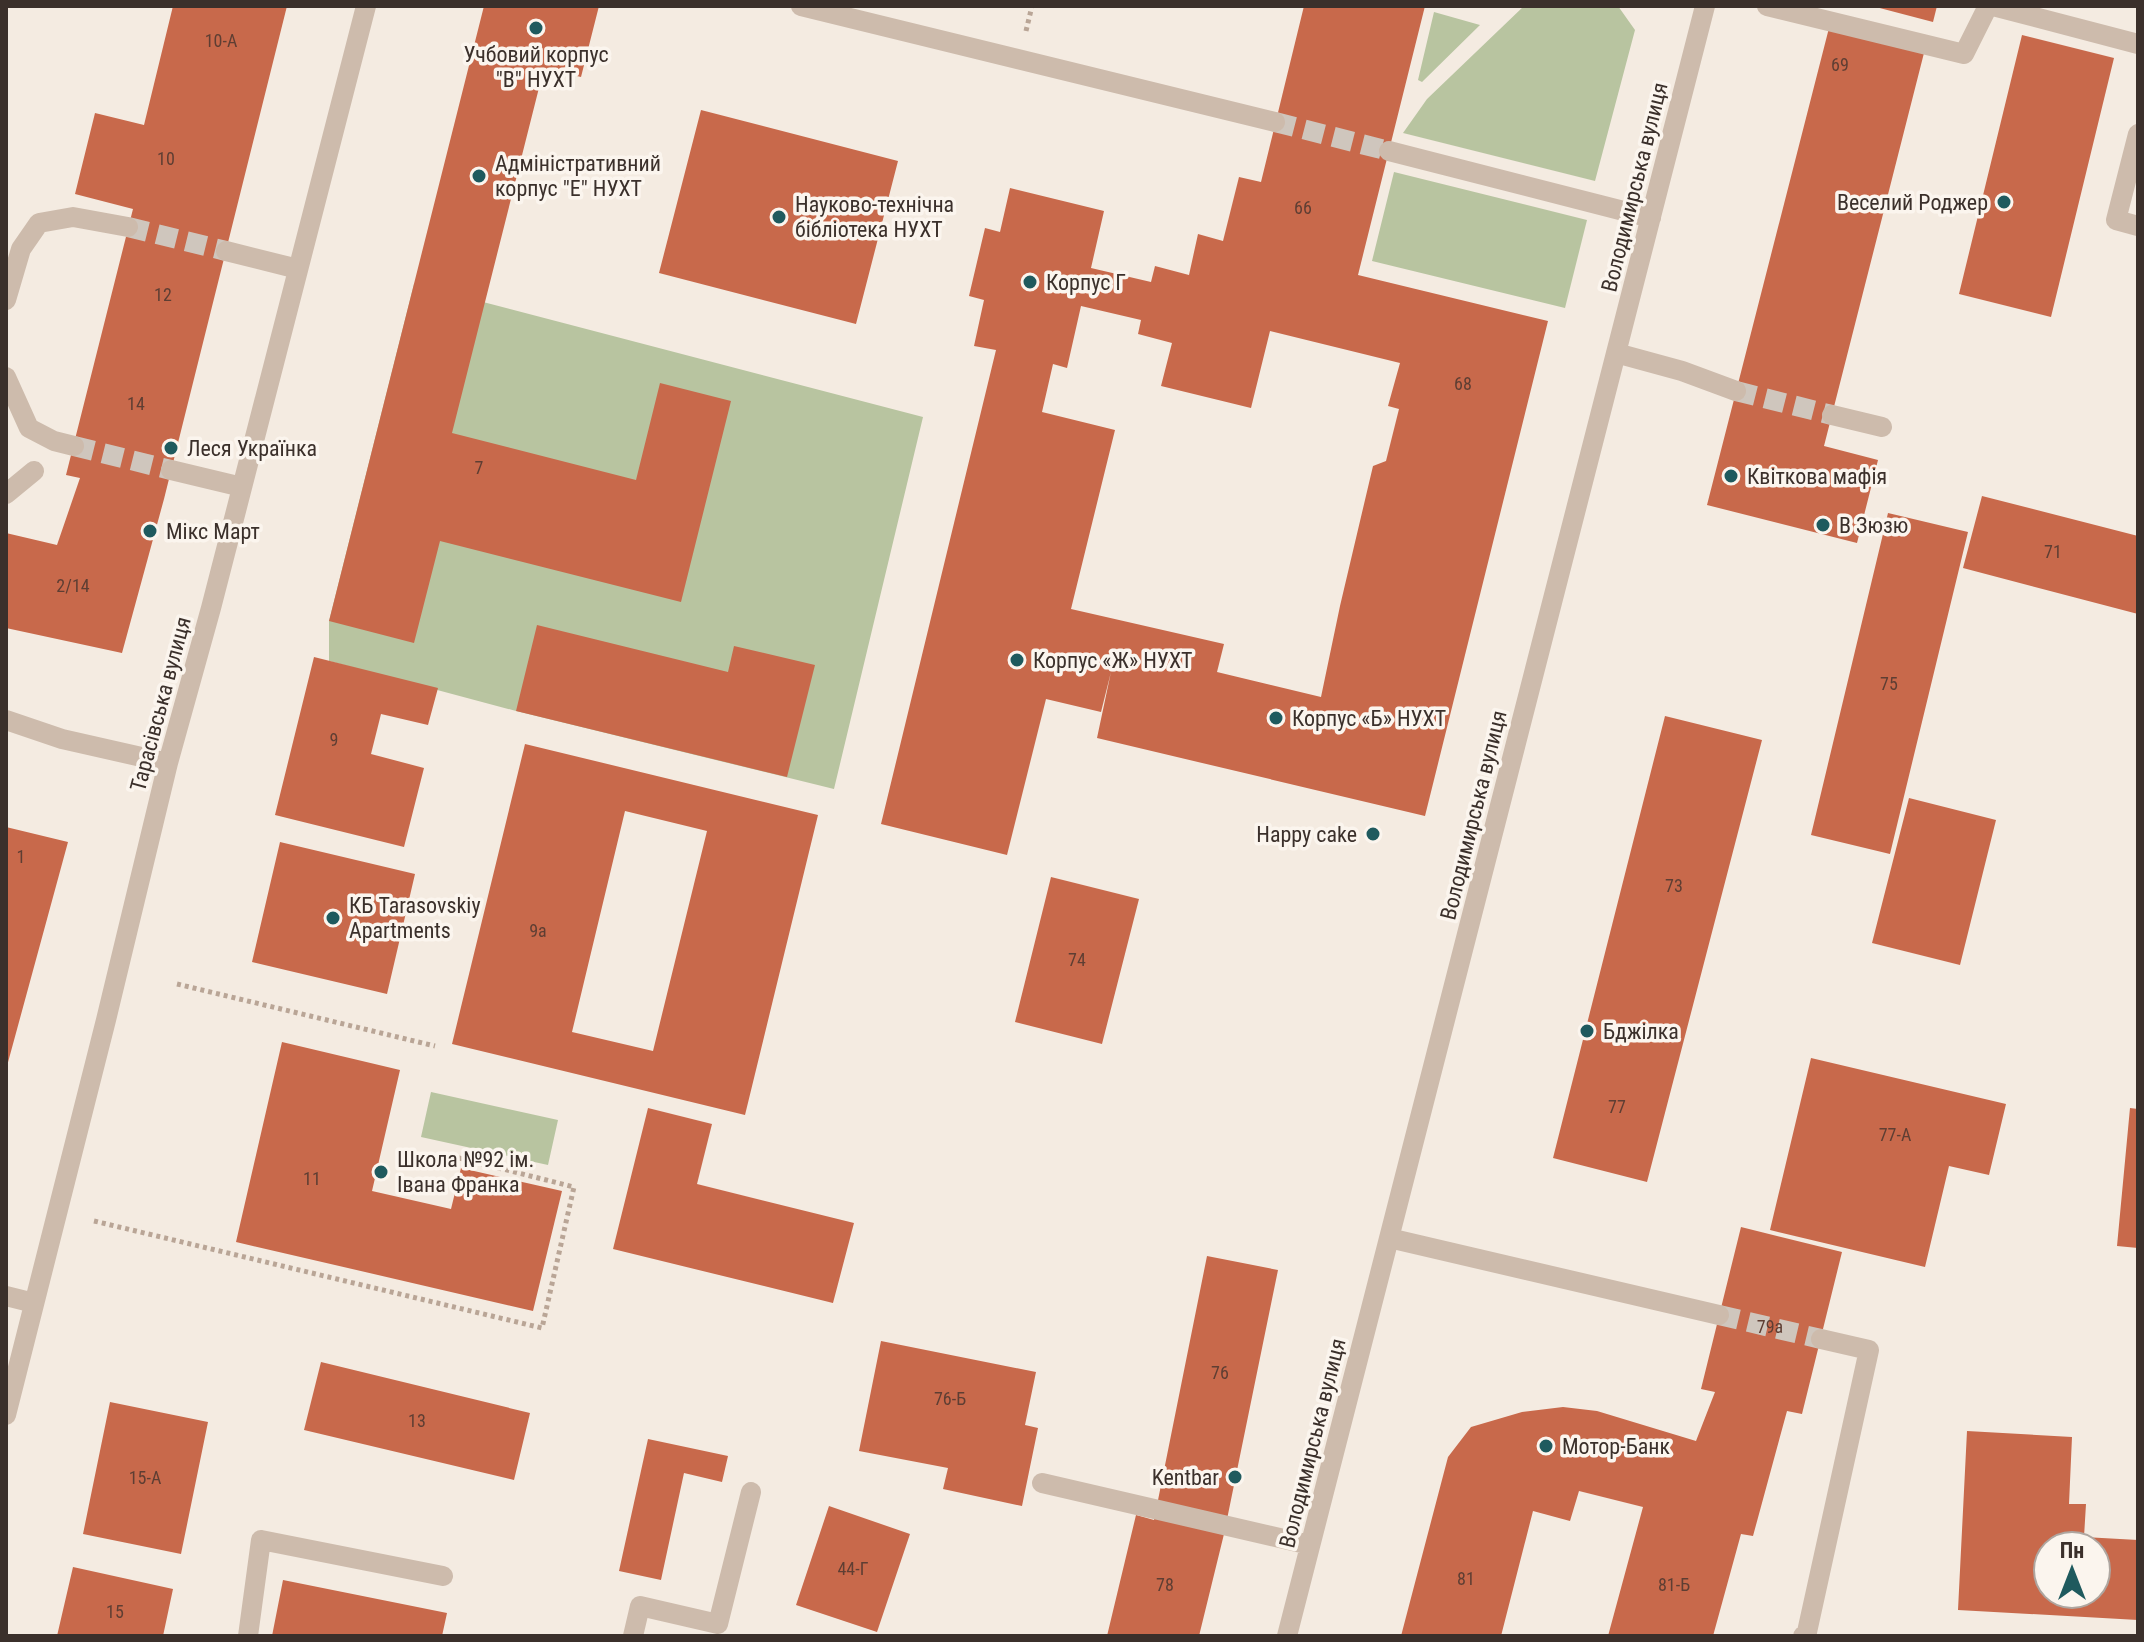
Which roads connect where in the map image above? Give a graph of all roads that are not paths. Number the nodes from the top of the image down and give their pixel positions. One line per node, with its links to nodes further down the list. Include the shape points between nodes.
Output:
1 (366, 6): 14 (street, Тарасівська вулиця)
2 (801, 6): 7 (street)
3 (1705, 6): 10 (street, Володимирська вулиця)
4 (1767, 6): 5 (street, via 1964,54)
5 (1991, 6): 6 (street)
6 (2138, 44)
7 (1275, 122)
8 (2138, 134): 11 (street, via 2116,220)
9 (1389, 151): 10 (street)
10 (1651, 218): 16 (street, Володимирська вулиця)
11 (2138, 226)
12 (128, 227): 15 (street, via 73,217 39,223 21,249)
13 (226, 251): 14 (street)
14 (298, 269): 24 (street, Тарасівська вулиця)
15 (6, 300)
16 (1616, 353): 18 (street); 28 (street, Володимирська вулиця)
17 (6, 377): 21 (street, via 29,428)
18 (1736, 391)
19 (1832, 415): 20 (street)
20 (1882, 427)
21 (74, 446)
22 (171, 470): 24 (street)
23 (34, 471): 25 (street)
24 (242, 487): 27 (street, Тарасівська вулиця)
25 (6, 494)
26 (6, 720): 27 (street, via 73,742)
27 (168, 763): 30 (street, Тарасівська вулиця)
28 (1389, 1238): 31 (street); 36 (street, Володимирська вулиця)
29 (6, 1296): 30 (street)
30 (34, 1303): 33 (street, Тарасівська вулиця)
31 (1719, 1315)
32 (1821, 1339): 41 (street, via 1869,1350)
33 (6, 1415)
34 (1042, 1483): 36 (street)
35 (751, 1492): 39 (street, via 718,1624 640,1606)
36 (1310, 1545): 40 (street, Володимирська вулиця)
37 (443, 1576): 38 (street, via 261,1540)
38 (248, 1636)
39 (633, 1636)
40 (1287, 1636)
41 (1803, 1636)

